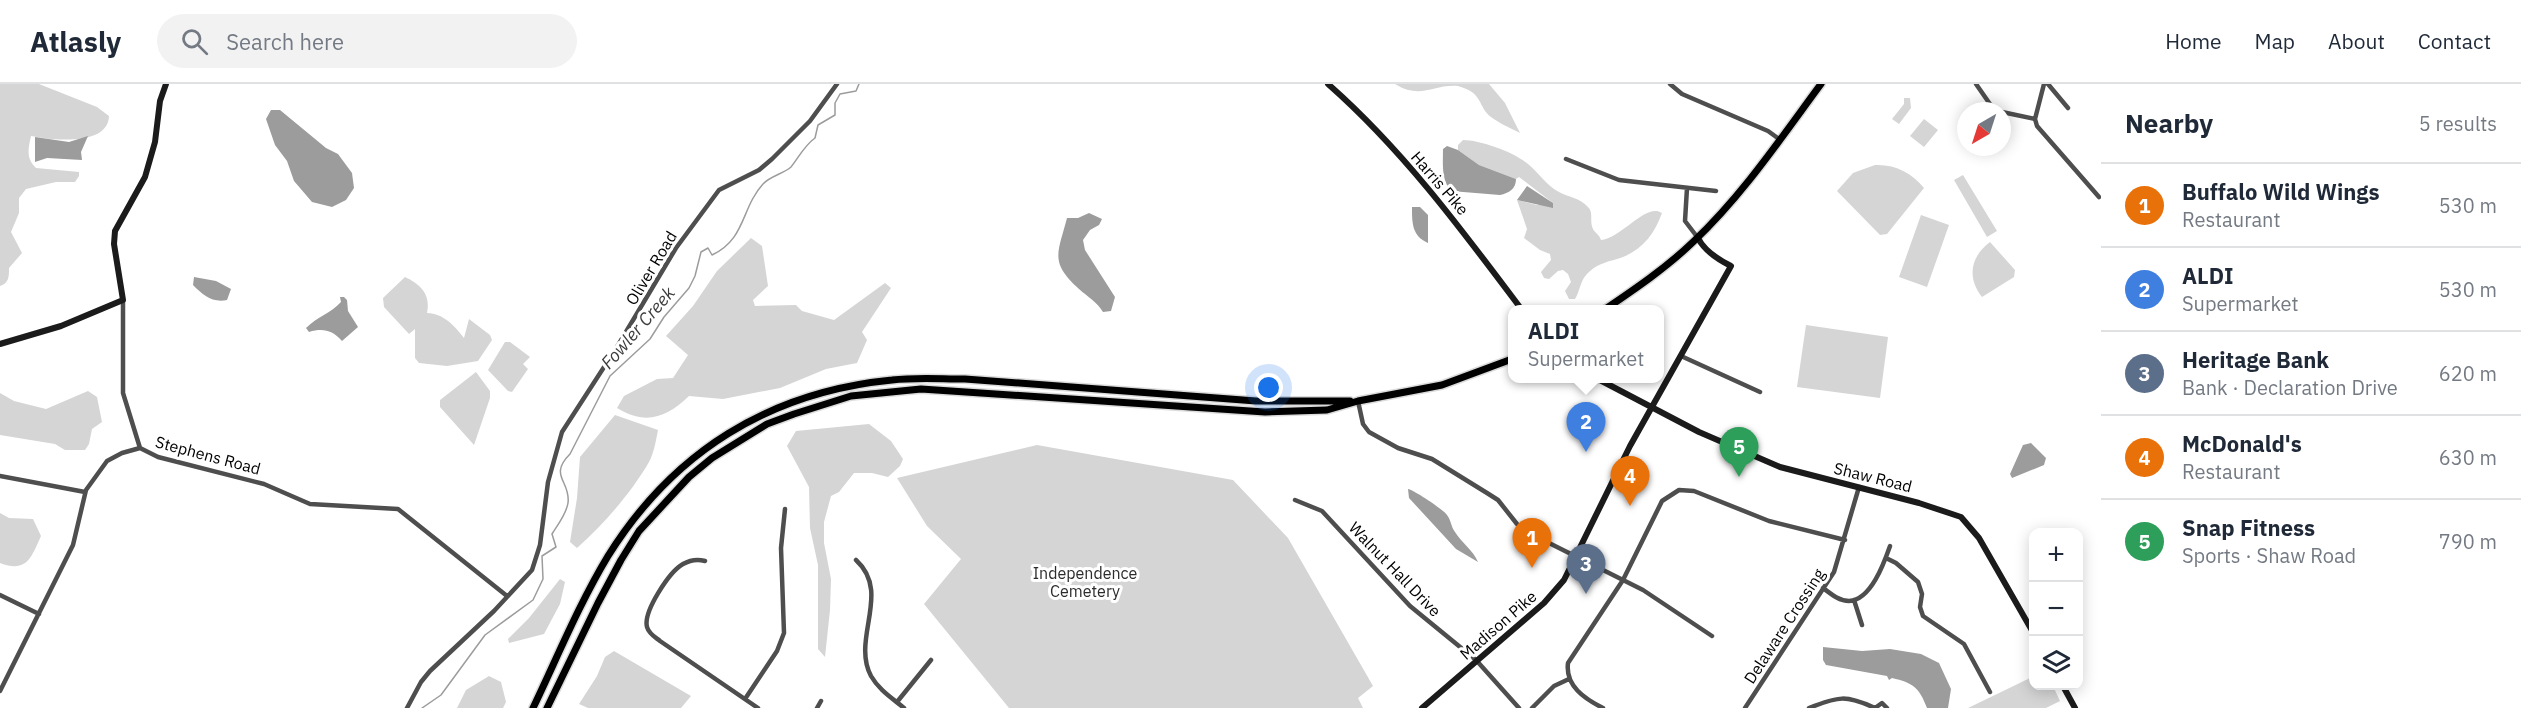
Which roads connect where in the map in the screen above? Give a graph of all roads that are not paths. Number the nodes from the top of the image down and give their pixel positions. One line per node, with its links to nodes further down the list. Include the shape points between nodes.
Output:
1 (166, 84): 18 (main road, Stephens Road, via 145,177 115,231)
2 (837, 84): 43 (street, Oliver Road, via 810,122 772,159 719,190 676,248 562,432 548,482 537,559 528,576)
3 (1328, 84): 19 (main road, Harris Pike, via 1423,183)
4 (1670, 84): 12 (street, via 1682,94)
5 (1821, 84): 12 (main road)
6 (1976, 84): 8 (street)
7 (2046, 84): 9 (street); 11 (street)
8 (1988, 102)
9 (2068, 108)
10 (2011, 114): 11 (street)
11 (2035, 119): 16 (street)
12 (1779, 139): 17 (main road, via 1739,193)
13 (1566, 159): 14 (street, via 1619,180)
14 (1687, 188): 15 (street); 17 (street, via 1685,221)
15 (1716, 191)
16 (2099, 197)
17 (1698, 237): 20 (main road); 22 (main road, Madison Pike, via 1701,244 1731,266)
18 (123, 300): 21 (main road, via 61,326); 28 (street, Stephens Road, via 123,393)
19 (1519, 305)
20 (1611, 305)
21 (0, 344)
22 (1681, 356): 25 (street); 27 (main road, Madison Pike)
23 (1508, 360): 26 (main road, via 1442,385)
24 (1605, 383): 27 (main road)
25 (1760, 392)
26 (1358, 401): 36 (street, via 1363,424 1380,439 1432,459 1498,500 1521,528); 59 (main road, via 1256,401 924,378 856,386 795,402 724,435 700,451 653,496 608,557); 60 (main road, via 1327,410 1265,412 921,389 851,396 767,424 689,477 639,531 603,594)
27 (1652, 408): 30 (main road, Shaw Road, via 1780,467); 36 (main road, Madison Pike)
28 (140, 448): 31 (street, via 107,461); 43 (street, Stephens Road, via 158,458 264,484 310,504 398,509)
29 (0, 476): 31 (street)
30 (1859, 487): 34 (street, Delaware Crossing); 47 (main road, Shaw Road, via 1944,510 1968,522)
31 (86, 492): 45 (street, via 73,545)
32 (1295, 500): 50 (street, Walnut Hall Drive, via 1322,511 1410,606)
33 (785, 509): 55 (street, via 781,548 784,633 777,651)
34 (1845, 540): 40 (street, via 1769,521 1694,491 1679,490 1662,501); 41 (street, Delaware Crossing, via 1834,572)
35 (1890, 546): 37 (street)
36 (1576, 557): 40 (street); 50 (main road, Madison Pike, via 1551,596)
37 (1886, 558): 44 (street, via 1879,575); 54 (street, via 1918,582 1923,616 1964,644)
38 (856, 560): 57 (street, via 864,569 872,595 866,662 875,682)
39 (705, 561): 55 (street, via 692,561 678,568 657,595 647,626 651,634)
40 (1623, 580): 48 (street); 51 (street, via 1571,658)
41 (1823, 588): 44 (street, via 1839,599); 68 (street, Delaware Crossing)
42 (0, 595): 45 (street)
43 (507, 596): 58 (street, Oliver Road, via 430,671)
44 (1854, 600): 46 (street)
45 (39, 614): 53 (street)
46 (1862, 625)
47 (2029, 626)
48 (1712, 636)
49 (931, 660): 57 (street)
50 (1476, 660): 64 (main road, Madison Pike); 65 (street)
51 (1569, 679): 66 (street, via 1549,690); 67 (street, via 1579,693)
52 (2065, 690): 72 (main road)
53 (0, 691)
54 (1990, 692)
55 (745, 699): 61 (street)
56 (821, 701): 62 (street)
57 (897, 702): 63 (street)
58 (407, 708)
59 (534, 708)
60 (548, 708)
61 (759, 708)
62 (817, 708)
63 (904, 708)
64 (1422, 708)
65 (1519, 708)
66 (1532, 708)
67 (1603, 708)
68 (1745, 708)
69 (1809, 708): 70 (street, via 1841,698 1853,698)
70 (1875, 708): 71 (street, via 1882,704)
71 (1887, 708)
72 (2075, 708)

